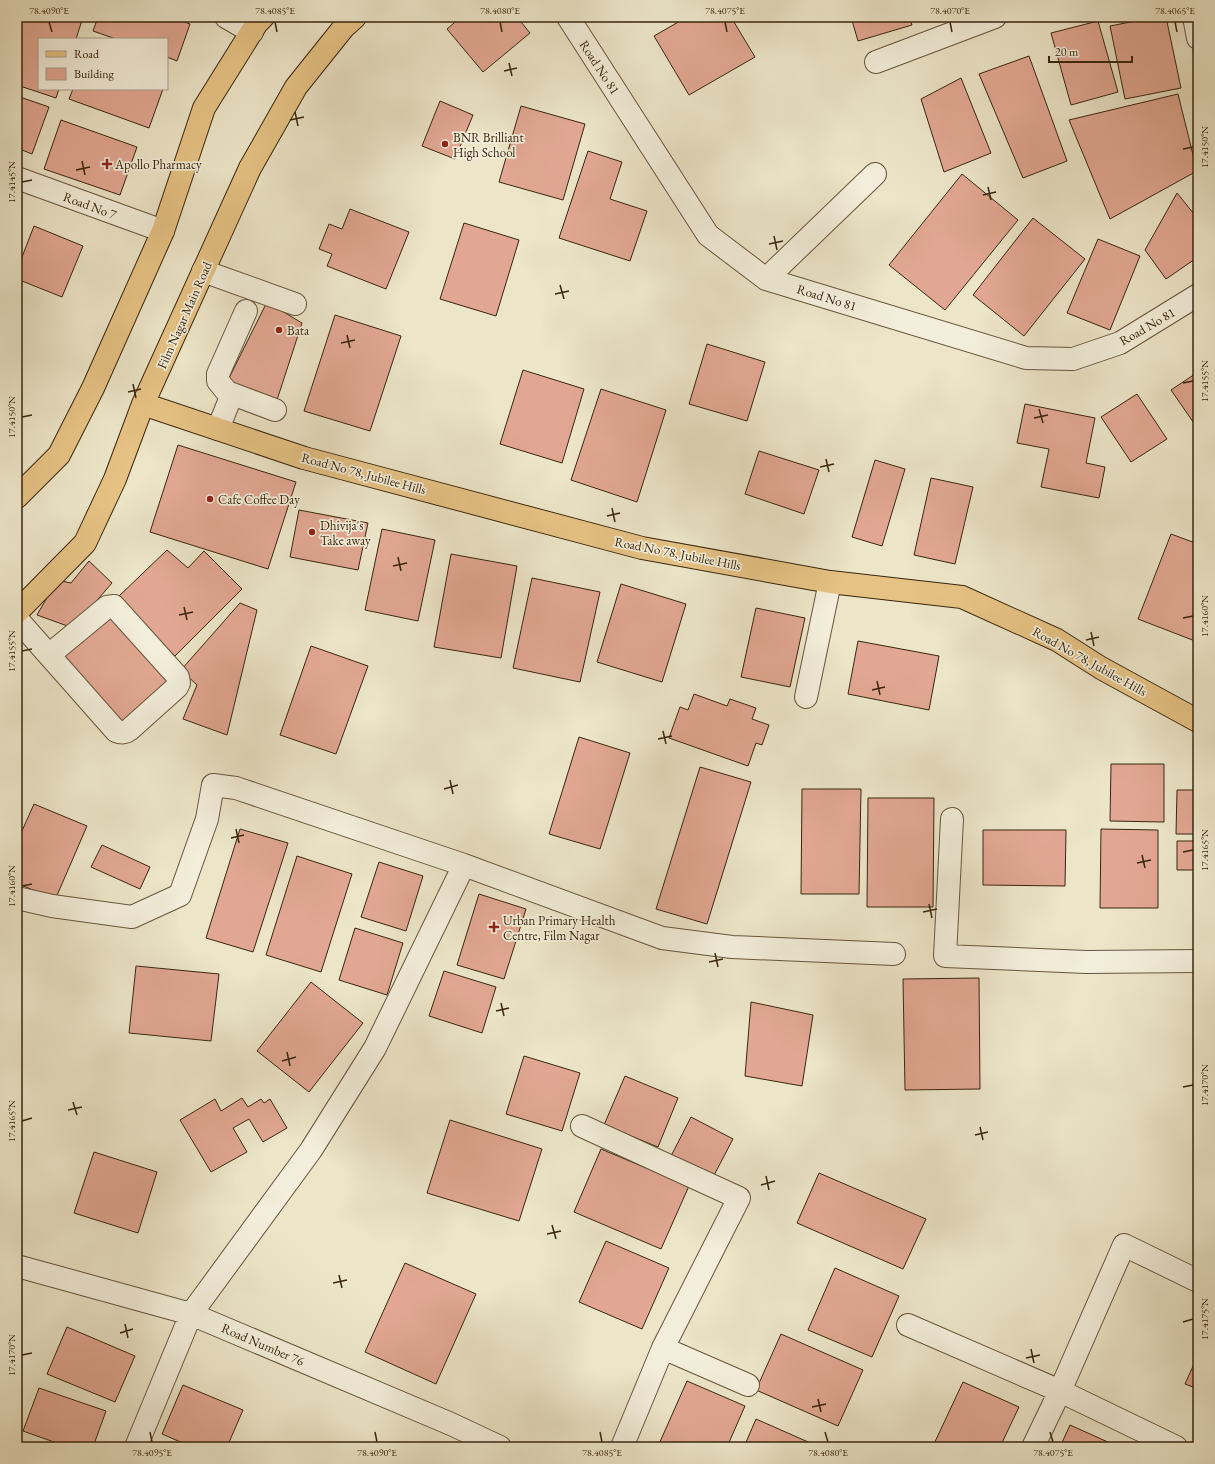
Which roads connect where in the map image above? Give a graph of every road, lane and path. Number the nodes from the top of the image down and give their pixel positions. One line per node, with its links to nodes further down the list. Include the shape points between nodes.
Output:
1 (226, 17): 6 (street)
2 (355, 17): 12 (main road, Film Nagar Main Road, via 296,87 250,168)
3 (568, 17): 13 (street, Road No 81, via 708,235)
4 (995, 17): 8 (street)
5 (1194, 17): 7 (street)
6 (258, 24): 11 (main road, via 204,108)
7 (1198, 38)
8 (876, 62)
9 (875, 174): 13 (street)
10 (17, 178): 11 (street, Road No 7)
11 (163, 231): 21 (main road, via 93,388 59,455)
12 (203, 271): 15 (street); 18 (main road, Film Nagar Main Road)
13 (766, 278): 14 (street, Road No 81, via 1026,358 1073,359 1120,343)
14 (1198, 295)
15 (295, 304)
16 (246, 311): 17 (street, via 218,374 220,385)
17 (232, 394): 19 (street); 20 (street)
18 (143, 404): 20 (main road, Road No 78, Jubilee Hills); 23 (main road, Film Nagar Main Road, via 115,479 86,543)
19 (274, 410)
20 (218, 429): 22 (main road, Road No 78, Jubilee Hills, via 304,458 642,548)
21 (17, 497)
22 (830, 582): 26 (street); 27 (main road, Road No 78, Jubilee Hills, via 962,597 1057,640 1101,668)
23 (17, 612)
24 (17, 619): 25 (street)
25 (49, 656): 25 (street, via 107,607 114,606 178,677 179,683 129,730 116,731)
26 (806, 698)
27 (1198, 721)
28 (952, 819): 32 (street, via 945,956 1086,962)
29 (464, 865): 30 (street, via 236,788 213,785 207,819 180,895 132,917 52,906); 31 (street, via 662,938 732,947); 36 (street, via 375,1048 311,1150)
30 (17, 898)
31 (894, 954)
32 (1198, 961)
33 (582, 1126): 38 (street, via 739,1198)
34 (17, 1266): 36 (street, Road Number 76)
35 (1198, 1281): 40 (street, via 1124,1245)
36 (191, 1314): 41 (street); 42 (street, Road Number 76)
37 (908, 1325): 40 (street)
38 (663, 1348): 39 (street); 43 (street)
39 (748, 1385)
40 (1060, 1391): 44 (street); 45 (street)
41 (136, 1447)
42 (500, 1447)
43 (622, 1447)
44 (1033, 1447)
45 (1176, 1447)

